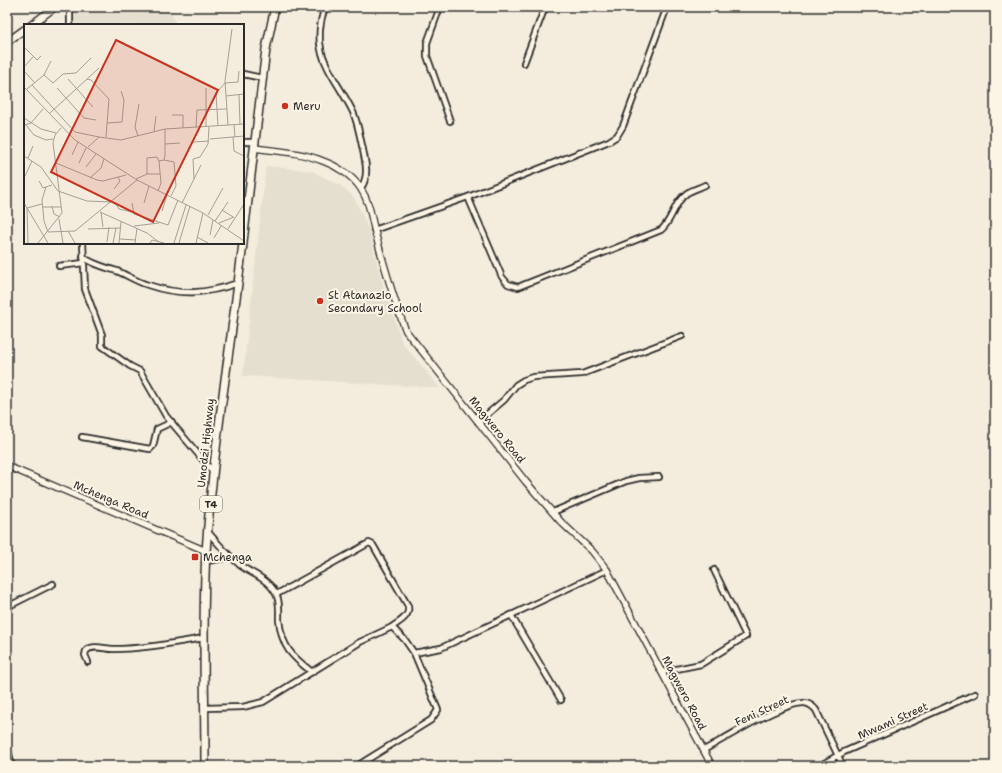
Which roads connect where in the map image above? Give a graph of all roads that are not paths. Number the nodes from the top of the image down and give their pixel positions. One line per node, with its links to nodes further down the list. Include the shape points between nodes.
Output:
1 (55, 7): 8 (main road)
2 (70, 7): 9 (street)
3 (275, 7): 14 (highway, Umodzi Highway / T4)
4 (324, 7): 19 (street, via 318,27 319,44 328,72 353,113 359,131 367,171)
5 (440, 7): 15 (street, via 428,43 427,56)
6 (545, 7): 12 (street)
7 (668, 7): 20 (street, via 617,136)
8 (32, 24)
9 (70, 24)
10 (24, 30): 11 (main road)
11 (7, 42)
12 (524, 63)
13 (244, 74): 14 (street)
14 (262, 78): 17 (highway, Umodzi Highway / T4)
15 (450, 121)
16 (244, 142): 17 (street)
17 (254, 145): 19 (street, Magwero Road, via 323,161 344,171); 21 (highway, Umodzi Highway / T4)
18 (704, 185): 20 (street, via 682,198 660,230 518,287 508,284 502,277)
19 (361, 188): 22 (street, Magwero Road, via 369,204)
20 (468, 198): 22 (street)
21 (244, 221)
22 (374, 230): 31 (street, Magwero Road, via 406,331)
23 (82, 244): 25 (street)
24 (243, 244): 28 (highway, Umodzi Highway / T4)
25 (84, 257): 26 (street); 28 (street, via 92,264 147,285 178,291 214,291)
26 (84, 263): 27 (street); 30 (street, via 85,289 102,335 102,346 140,371)
27 (59, 266)
28 (238, 283): 34 (highway, Umodzi Highway / T4)
29 (682, 336): 31 (street, via 582,374 532,377 524,380)
30 (172, 422): 32 (street, via 157,429 150,449); 34 (street)
31 (478, 422): 36 (street, Magwero Road)
32 (82, 437)
33 (7, 466): 38 (street, Mchenga Road)
34 (214, 472): 37 (highway, Umodzi Highway / T4)
35 (659, 476): 36 (street, via 626,481)
36 (552, 512): 41 (street, Magwero Road, via 592,551)
37 (208, 532): 38 (highway, Umodzi Highway / T4); 39 (street)
38 (206, 551): 40 (highway, Umodzi Highway / T4)
39 (231, 557): 40 (street); 44 (street, via 242,567 258,574)
40 (206, 561): 48 (highway, Umodzi Highway / T4)
41 (607, 570): 46 (street); 52 (street, Magwero Road)
42 (714, 570): 52 (street, via 746,636 701,664)
43 (54, 584): 45 (street)
44 (276, 594): 47 (street, via 369,543 373,545 408,606 407,616); 51 (street, via 280,604 279,618 288,651)
45 (7, 608)
46 (511, 616): 49 (street, via 441,648); 54 (street)
47 (392, 627): 49 (street); 51 (street, via 360,642)
48 (204, 638): 50 (street, via 135,648 93,648 86,651); 55 (highway, Umodzi Highway / T4)
49 (414, 653): 61 (street, via 438,710 436,715)
50 (88, 662)
51 (312, 672): 55 (street, via 253,706)
52 (662, 672): 57 (street, Magwero Road)
53 (975, 694): 58 (street, Mwami Street)
54 (561, 700)
55 (205, 708): 60 (highway, Umodzi Highway / T4)
56 (7, 746): 59 (street)
57 (704, 750): 58 (street, Feni Street, via 779,710 805,703 816,710); 62 (street, Magwero Road)
58 (837, 756): 63 (street, Mwami Street); 64 (street, Feni Street)
59 (12, 766)
60 (205, 766)
61 (357, 766)
62 (712, 766)
63 (819, 766)
64 (843, 766)

